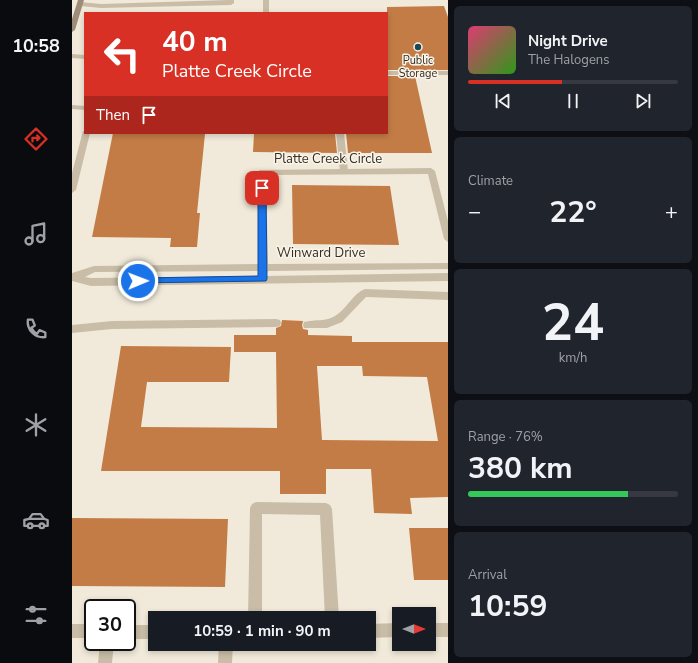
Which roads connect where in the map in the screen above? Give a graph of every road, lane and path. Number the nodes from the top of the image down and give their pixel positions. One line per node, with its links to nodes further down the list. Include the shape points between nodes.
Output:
1 (231, 0): 4 (street, via 231,3)
2 (266, 0): 6 (street)
3 (81, 2): 4 (street, via 101,6); 7 (main road)
4 (187, 4): 5 (street)
5 (186, 12)
6 (266, 12)
7 (72, 30)
8 (72, 56): 9 (street)
9 (84, 57)
10 (388, 73): 11 (street)
11 (448, 73)
12 (72, 107): 13 (street)
13 (84, 108)
14 (86, 134): 17 (street)
15 (340, 134): 16 (street)
16 (344, 171): 18 (street, Platte Creek Circle, via 431,171); 20 (street, Platte Creek Circle, via 262,172)
17 (72, 190)
18 (448, 240)
19 (448, 266): 20 (street, Winward Drive)
20 (263, 267): 21 (street, Winward Drive, via 94,269); 23 (street, Platte Creek Circle)
21 (74, 277): 23 (street, Winward Drive, via 90,282)
22 (448, 277): 23 (street, Winward Drive)
23 (263, 279)
24 (448, 296): 26 (street, via 366,293 360,295 339,319 327,324)
25 (276, 323): 27 (street, via 112,325)
26 (308, 325)
27 (72, 330)
28 (255, 611): 29 (street, via 256,508 326,510)
29 (332, 611)
30 (392, 630): 35 (street)
31 (436, 630): 32 (street)
32 (448, 630)
33 (72, 631): 34 (street)
34 (84, 631)
35 (376, 631)
36 (136, 632): 37 (street)
37 (148, 632)
38 (106, 651): 40 (street)
39 (226, 651): 41 (street)
40 (105, 663)
41 (225, 663)

